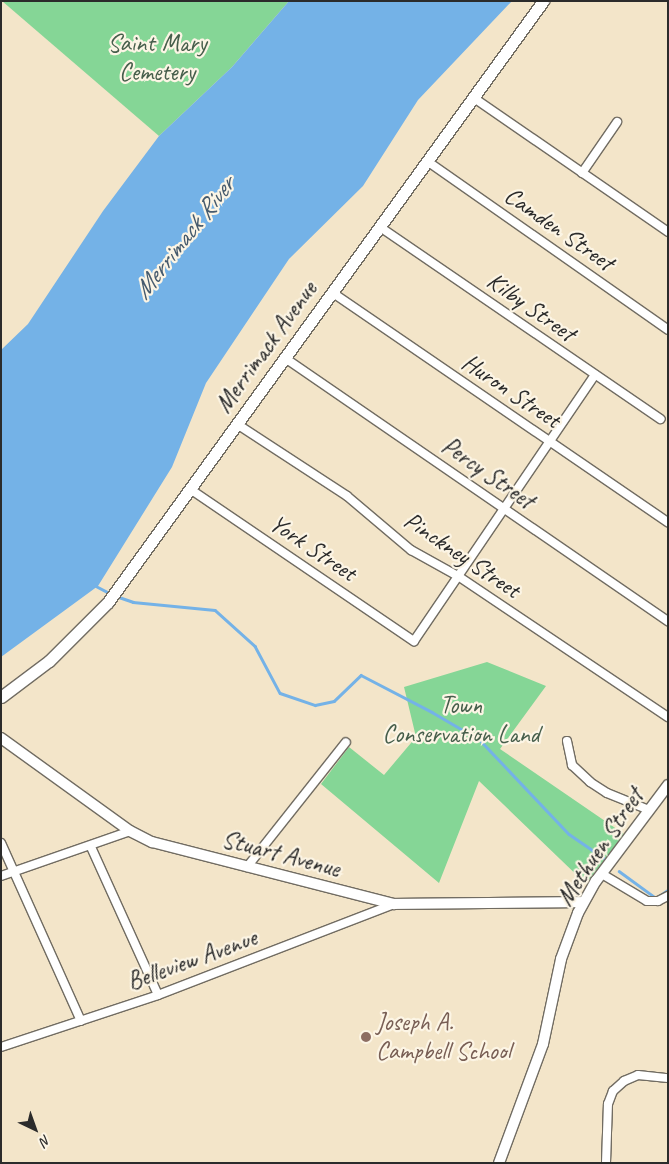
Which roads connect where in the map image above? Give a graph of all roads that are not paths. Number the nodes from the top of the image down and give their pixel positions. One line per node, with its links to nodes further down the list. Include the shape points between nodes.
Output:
1 (543, 1): 2 (main road, Merrimack Avenue)
2 (474, 98): 4 (main road, Merrimack Avenue); 5 (street)
3 (617, 122): 5 (street)
4 (427, 161): 6 (main road, Merrimack Avenue); 9 (street, Camden Street)
5 (582, 173): 7 (street)
6 (380, 227): 8 (main road, Merrimack Avenue); 11 (street, Kilby Street)
7 (668, 232)
8 (332, 293): 10 (main road, Merrimack Avenue); 14 (street, Huron Street)
9 (668, 330)
10 (285, 358): 13 (main road, Merrimack Avenue); 16 (street, Percy Street)
11 (595, 375): 12 (street, Kilby Street); 14 (street)
12 (660, 420)
13 (237, 424): 15 (main road, Merrimack Avenue); 18 (street, Pinckney Street, via 347,496 411,550)
14 (550, 441): 16 (street); 17 (street, Huron Street)
15 (190, 489): 18 (street, York Street, via 414,641); 20 (main road, Merrimack Avenue, via 108,602 49,660)
16 (504, 508): 18 (street); 19 (street, Percy Street)
17 (668, 522)
18 (458, 576): 21 (street, Pinckney Street)
19 (668, 621)
20 (1, 697)
21 (668, 717)
22 (1, 738): 27 (street, Stuart Avenue)
23 (567, 741): 26 (street, via 572,765 590,782 607,793)
24 (346, 742): 30 (street)
25 (668, 785): 26 (street, Methuen Street)
26 (649, 810): 32 (street, Methuen Street)
27 (130, 831): 29 (street); 30 (street, Stuart Avenue, via 152,842)
28 (1, 844): 31 (street)
29 (91, 847): 31 (street); 37 (street)
30 (247, 867): 36 (street, Stuart Avenue)
31 (14, 872): 33 (street); 38 (street)
32 (602, 874): 34 (street, via 647,901 658,901); 35 (street, Methuen Street)
33 (1, 876)
34 (668, 896)
35 (583, 902): 36 (street, Stuart Avenue); 41 (street, Methuen Street, via 564,952 543,1043)
36 (394, 904): 37 (street, Belleview Avenue)
37 (158, 994): 38 (street, Belleview Avenue)
38 (81, 1021): 39 (street, Belleview Avenue)
39 (2, 1046)
40 (668, 1078): 42 (street, via 638,1075 613,1091 608,1104)
41 (499, 1163)
42 (606, 1163)

